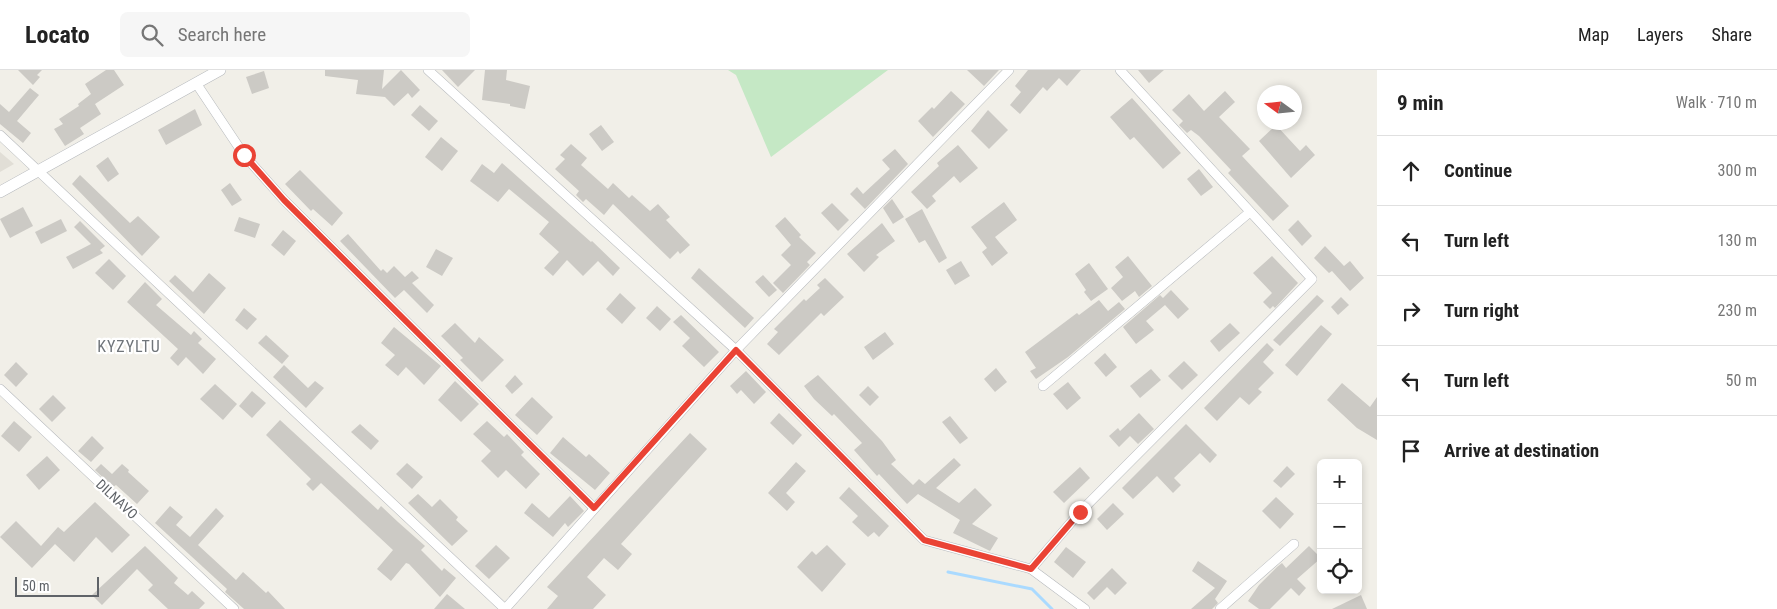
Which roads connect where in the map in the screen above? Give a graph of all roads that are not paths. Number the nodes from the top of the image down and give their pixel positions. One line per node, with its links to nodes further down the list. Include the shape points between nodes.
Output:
1 (220, 70): 5 (street)
2 (428, 70): 10 (street)
3 (1009, 70): 10 (street)
4 (1120, 70): 9 (street)
5 (196, 83): 7 (street); 13 (street, via 244,155 284,200)
6 (0, 135): 7 (street)
7 (39, 170): 8 (street); 17 (street)
8 (0, 192)
9 (1250, 212): 11 (street); 15 (street, via 1312,279 1080,512)
10 (736, 350): 13 (street); 15 (street, via 924,540)
11 (1043, 386)
12 (0, 389): 16 (street, DILNAVO)
13 (594, 508): 17 (street)
14 (1294, 544): 19 (street)
15 (1031, 569): 18 (street)
16 (234, 609)
17 (505, 609)
18 (1085, 609)
19 (1220, 609)

